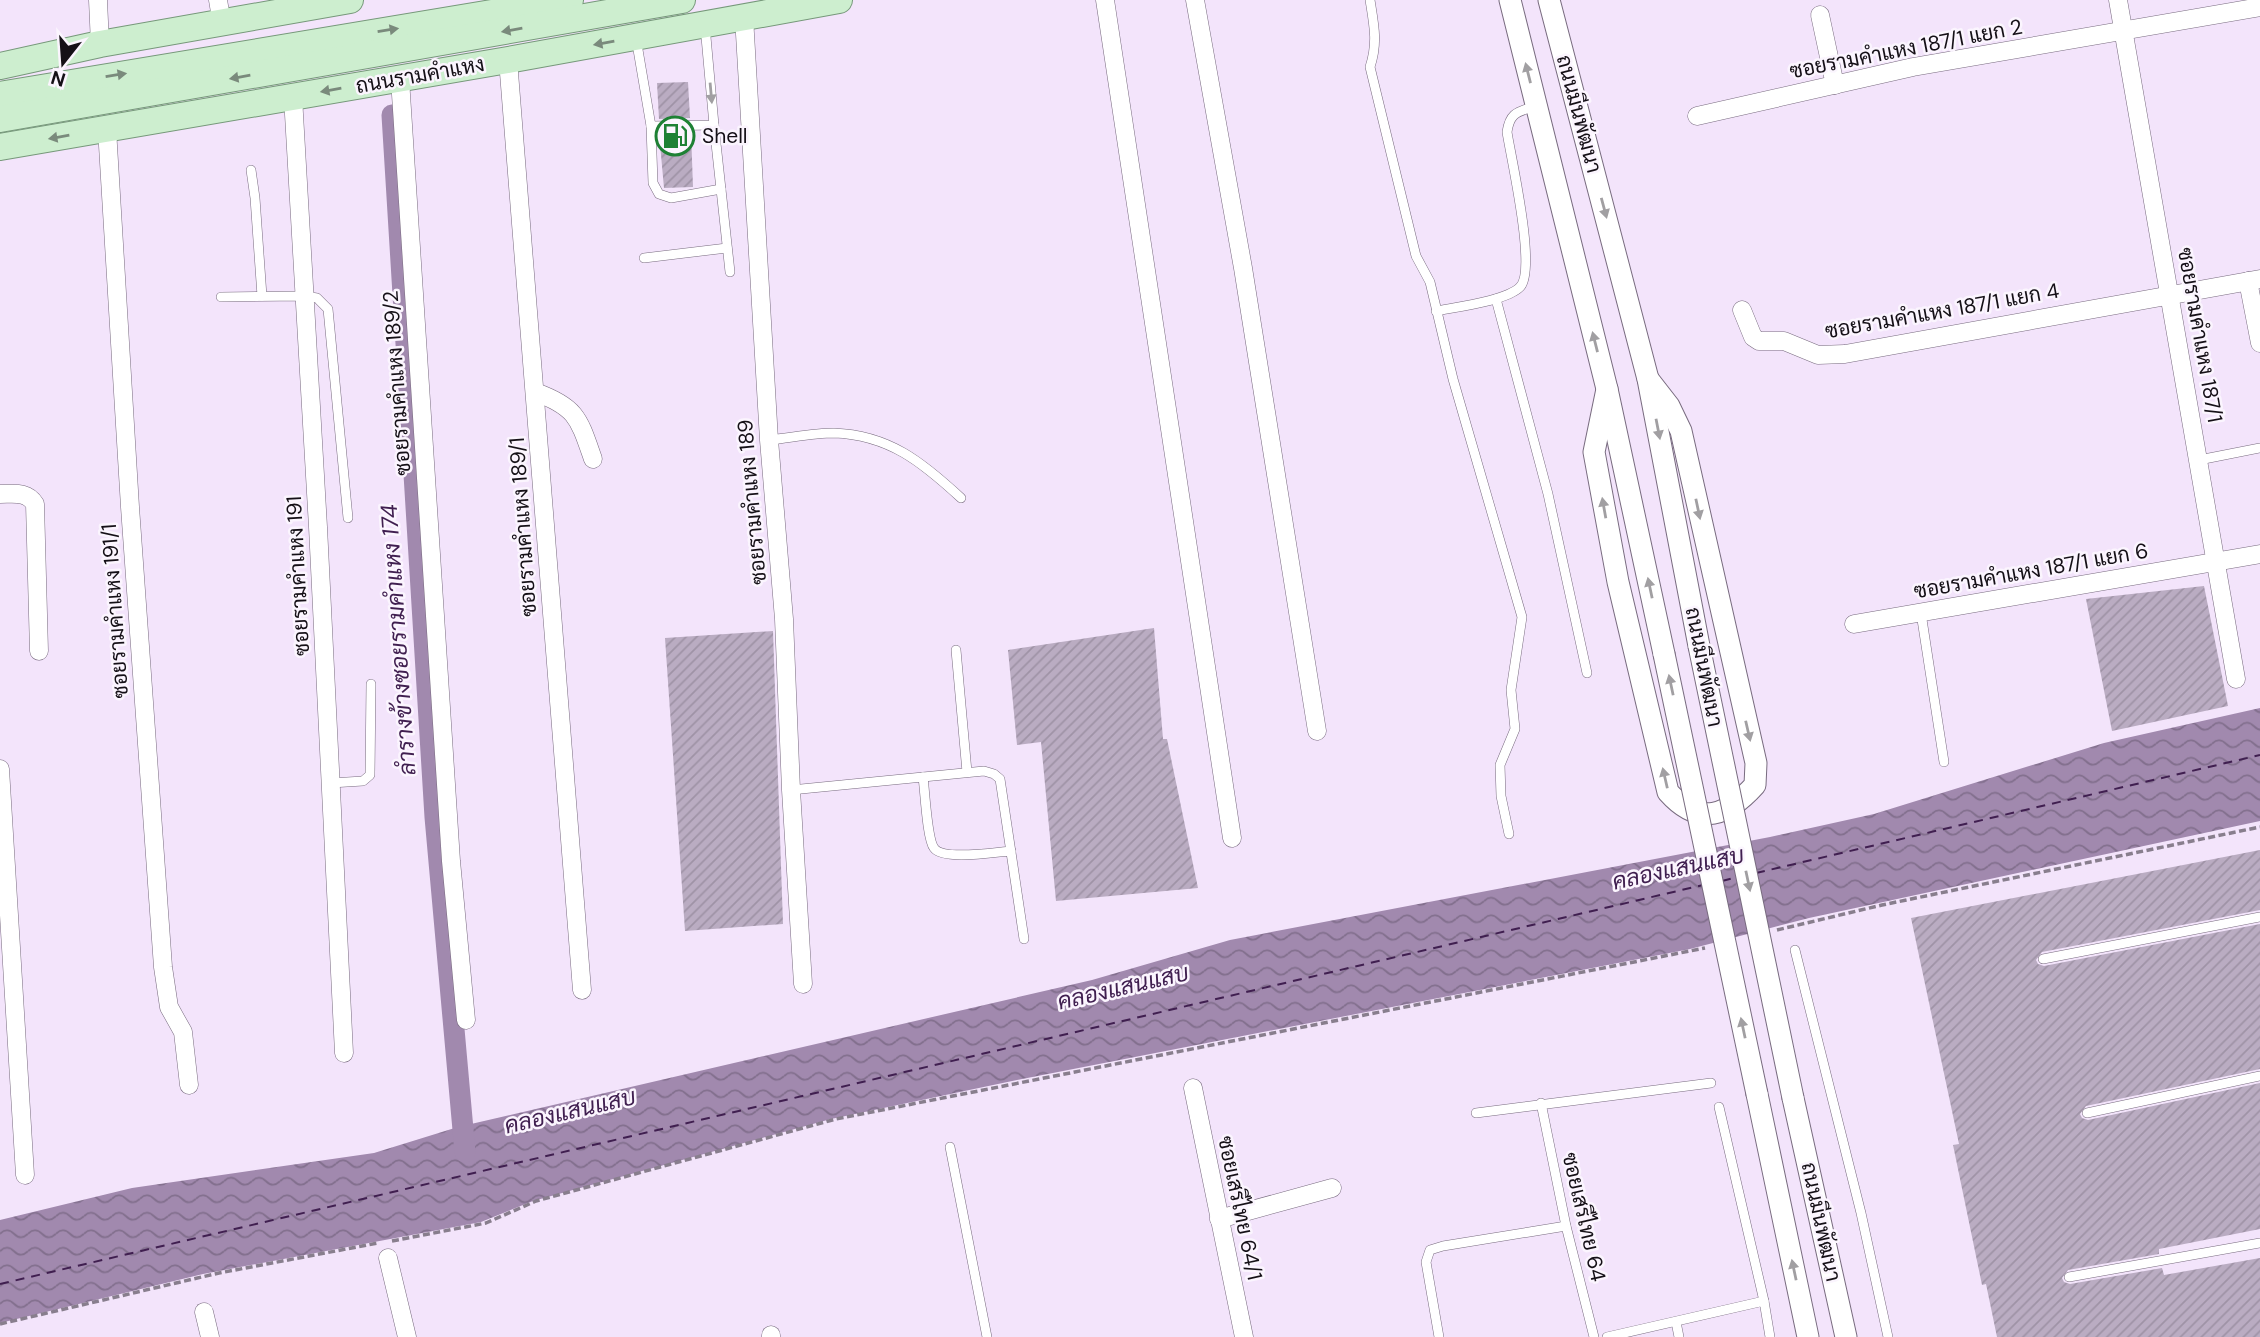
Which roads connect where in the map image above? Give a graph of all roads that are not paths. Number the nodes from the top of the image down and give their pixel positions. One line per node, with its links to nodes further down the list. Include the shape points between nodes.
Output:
1 (98, 0): 20 (street)
2 (350, 0): 12 (main road)
3 (570, 0): 25 (main road, one-way to 3)
4 (682, 0): 29 (main road, ถนนรามคำแหง, one-way to 29)
5 (839, 0): 16 (main road, ถนนรามคำแหง)
6 (1105, 0): 75 (street)
7 (1195, 0): 67 (street)
8 (1370, 0): 46 (lane, via 1377,36 1370,67 1416,256 1430,282)
9 (1510, 0): 27 (street, ถนนมีนพัฒนา, one-way to 9)
10 (1549, 0): 48 (street, ถนนมีนพัฒนา, one-way to 48)
11 (2118, 0): 18 (street, ซอยรามคำแหง 187/1)
12 (295, 6): 14 (main road)
13 (2260, 7): 18 (street, ซอยรามคำแหง 187/1 แยก 2)
14 (220, 12): 20 (main road)
15 (1821, 15): 24 (street)
16 (744, 17): 17 (main road, ถนนรามคำแหง); 51 (street, ซอยรามคำแหง 189)
17 (705, 25): 19 (main road, ถนนรามคำแหง); 30 (lane, one-way to 30)
18 (2124, 32): 24 (street, ซอยรามคำแหง 187/1 แยก 2, via 1913,67); 40 (street, ซอยรามคำแหง 187/1)
19 (636, 37): 21 (main road, ถนนรามคำแหง, one-way to 21); 31 (lane)
20 (100, 44): 22 (main road)
21 (508, 60): 23 (main road, ถนนรามคำแหง); 50 (street, ซอยรามคำแหง 189/1)
22 (0, 65)
23 (400, 79): 26 (main road, ถนนรามคำแหง, one-way to 26); 83 (street, ซอยรามคำแหง 189/2, via 451,861)
24 (1835, 85): 28 (street, ซอยรามคำแหง 187/1 แยก 2)
25 (0, 95)
26 (293, 97): 32 (main road, ถนนรามคำแหง); 42 (street, ซอยรามคำแหง 191)
27 (1536, 105): 44 (lane, via 1515,113 1507,132 1527,250 1525,276 1520,287); 49 (street, ถนนมีนพัฒนา, one-way to 27)
28 (1698, 116)
29 (0, 119)
30 (714, 125): 31 (lane); 35 (lane)
31 (651, 126): 35 (lane, via 653,183 659,194 671,198)
32 (107, 129): 33 (main road, ถนนรามคำแหง, one-way to 33); 87 (street, ซอยรามคำแหง 191/1, via 163,967 169,1007 183,1032)
33 (0, 148)
34 (251, 170): 41 (lane)
35 (721, 188): 36 (lane)
36 (727, 248): 37 (lane); 38 (lane)
37 (644, 258)
38 (730, 272)
39 (2254, 280): 40 (street); 47 (street)
40 (2170, 295): 45 (street, ซอยรามคำแหง 187/1 แยก 4, via 1845,354 1818,355 1784,341 1759,341); 54 (street, ซอยรามคำแหง 187/1)
41 (262, 296): 42 (lane); 43 (lane)
42 (305, 296): 57 (lane, via 323,302 330,319); 72 (street, ซอยรามคำแหง 191)
43 (221, 297)
44 (1496, 299): 46 (lane); 64 (lane, via 1548,494)
45 (1742, 310)
46 (1436, 311): 74 (lane, via 1522,617 1511,690 1515,729 1500,765)
47 (2260, 343)
48 (1648, 379): 49 (street, one-way to 49, via 1681,431 1756,763 1755,785 1740,802 1721,812 1706,815 1690,810 1668,792 1618,582 1594,452); 114 (street, ถนนมีนพัฒนา, one-way to 114, bridge, via 1699,646)
49 (1606, 388): 113 (street, ถนนมีนพัฒนา, one-way to 49, bridge)
50 (535, 392): 53 (street, via 559,401 573,413); 82 (street, ซอยรามคำแหง 189/1)
51 (769, 440): 56 (lane, via 833,433 873,439 927,466); 73 (street, ซอยรามคำแหง 189, via 784,620)
52 (2260, 448): 54 (lane)
53 (593, 459)
54 (2199, 460): 59 (street, ซอยรามคำแหง 187/1)
55 (0, 494): 63 (street, via 23,494 35,504)
56 (961, 498)
57 (348, 518)
58 (2260, 554): 59 (street, ซอยรามคำแหง 187/1 แยก 6)
59 (2217, 563): 60 (street, ซอยรามคำแหง 187/1 แยก 6); 65 (street, ซอยรามคำแหง 187/1)
60 (1921, 613): 61 (street, ซอยรามคำแหง 187/1 แยก 6); 68 (lane)
61 (1854, 624)
62 (956, 650): 70 (lane)
63 (39, 651)
64 (1587, 673)
65 (2236, 679)
66 (371, 684): 72 (lane, via 370,775)
67 (1317, 731)
68 (1944, 762)
69 (0, 769): 94 (street)
70 (967, 772): 71 (lane); 76 (lane, via 984,771 1000,779)
71 (923, 776): 73 (lane); 76 (lane, via 934,848 951,855)
72 (331, 783): 84 (street, ซอยรามคำแหง 191)
73 (791, 790): 81 (street, ซอยรามคำแหง 189)
74 (1509, 834)
75 (1232, 838)
76 (1011, 851): 78 (lane)
77 (2260, 917): 80 (lane)
78 (1024, 939)
79 (1795, 950): 115 (lane)
80 (2043, 959)
81 (803, 984)
82 (582, 990)
83 (466, 1020)
84 (344, 1053)
85 (2260, 1076): 91 (lane)
86 (1711, 1083): 89 (lane)
87 (189, 1085)
88 (1193, 1088): 96 (street, ซอยเสรีไทย 64/1)
89 (1541, 1103): 92 (lane); 97 (lane, ซอยเสรีไทย 64)
90 (1718, 1107): 101 (lane)
91 (2087, 1112)
92 (1476, 1113)
93 (950, 1147): 106 (lane)
94 (25, 1175)
95 (1332, 1188): 96 (street)
96 (1219, 1219): 107 (street, ซอยเสรีไทย 64/1)
97 (1566, 1226): 108 (lane, via 1430,1251 1426,1262); 109 (lane, ซอยเสรีไทย 64)
98 (2260, 1243): 100 (lane)
99 (388, 1258): 105 (street)
100 (2070, 1277)
101 (1764, 1301): 103 (lane); 112 (lane)
102 (204, 1312): 104 (street)
103 (1676, 1322): 110 (lane); 111 (lane)
104 (210, 1337)
105 (407, 1337)
106 (987, 1337)
107 (1244, 1337)
108 (1439, 1337)
109 (1594, 1337)
110 (1607, 1337)
111 (1679, 1337)
112 (1770, 1337)
113 (1808, 1337)
114 (1846, 1337)
115 (1888, 1337)

